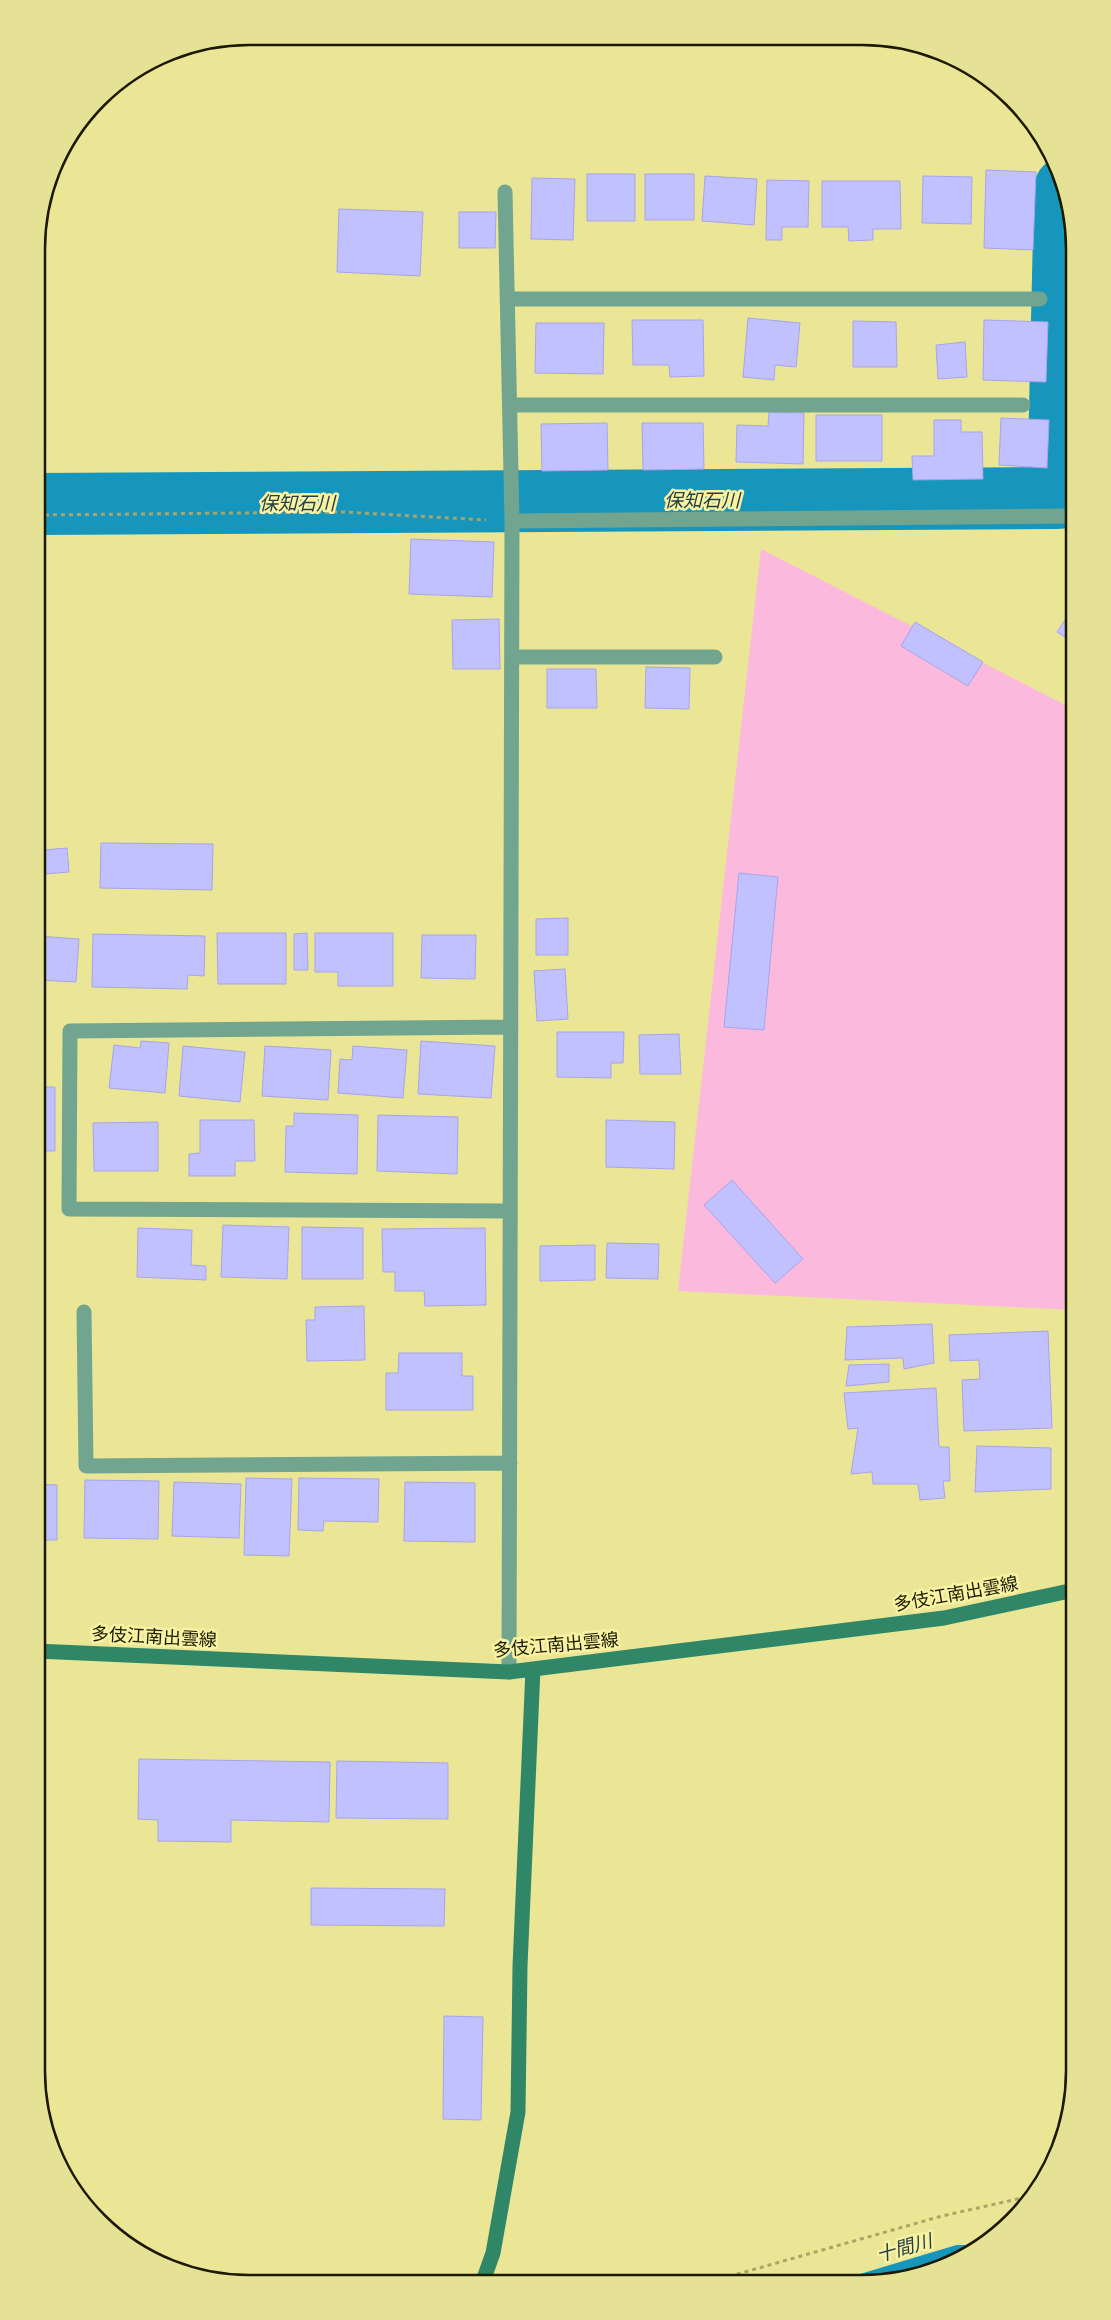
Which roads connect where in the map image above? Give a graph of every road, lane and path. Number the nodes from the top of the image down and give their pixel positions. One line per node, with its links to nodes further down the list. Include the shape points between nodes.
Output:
1 (506, 192): 2 (street)
2 (508, 299): 3 (street); 4 (street)
3 (1040, 299)
4 (510, 405): 5 (street); 8 (street)
5 (1023, 405)
6 (45, 515): 8 (path, via 343,512)
7 (1066, 516): 8 (street)
8 (512, 521): 9 (street)
9 (512, 657): 10 (street); 11 (street)
10 (715, 657)
11 (511, 1027): 12 (street); 12 (street, via 70,1030 69,1209)
12 (510, 1211): 14 (street)
13 (84, 1312): 14 (street, via 86,1466)
14 (510, 1464): 18 (street)
15 (1066, 1592): 17 (main road, 多伎江南出雲線, via 944,1618)
16 (45, 1651): 18 (main road, 多伎江南出雲線)
17 (533, 1669): 18 (main road, 多伎江南出雲線); 20 (main road, via 520,1966 518,2112 494,2253)
18 (509, 1672)
19 (1021, 2198): 21 (path, via 942,2216)
20 (485, 2275)
21 (734, 2275)

